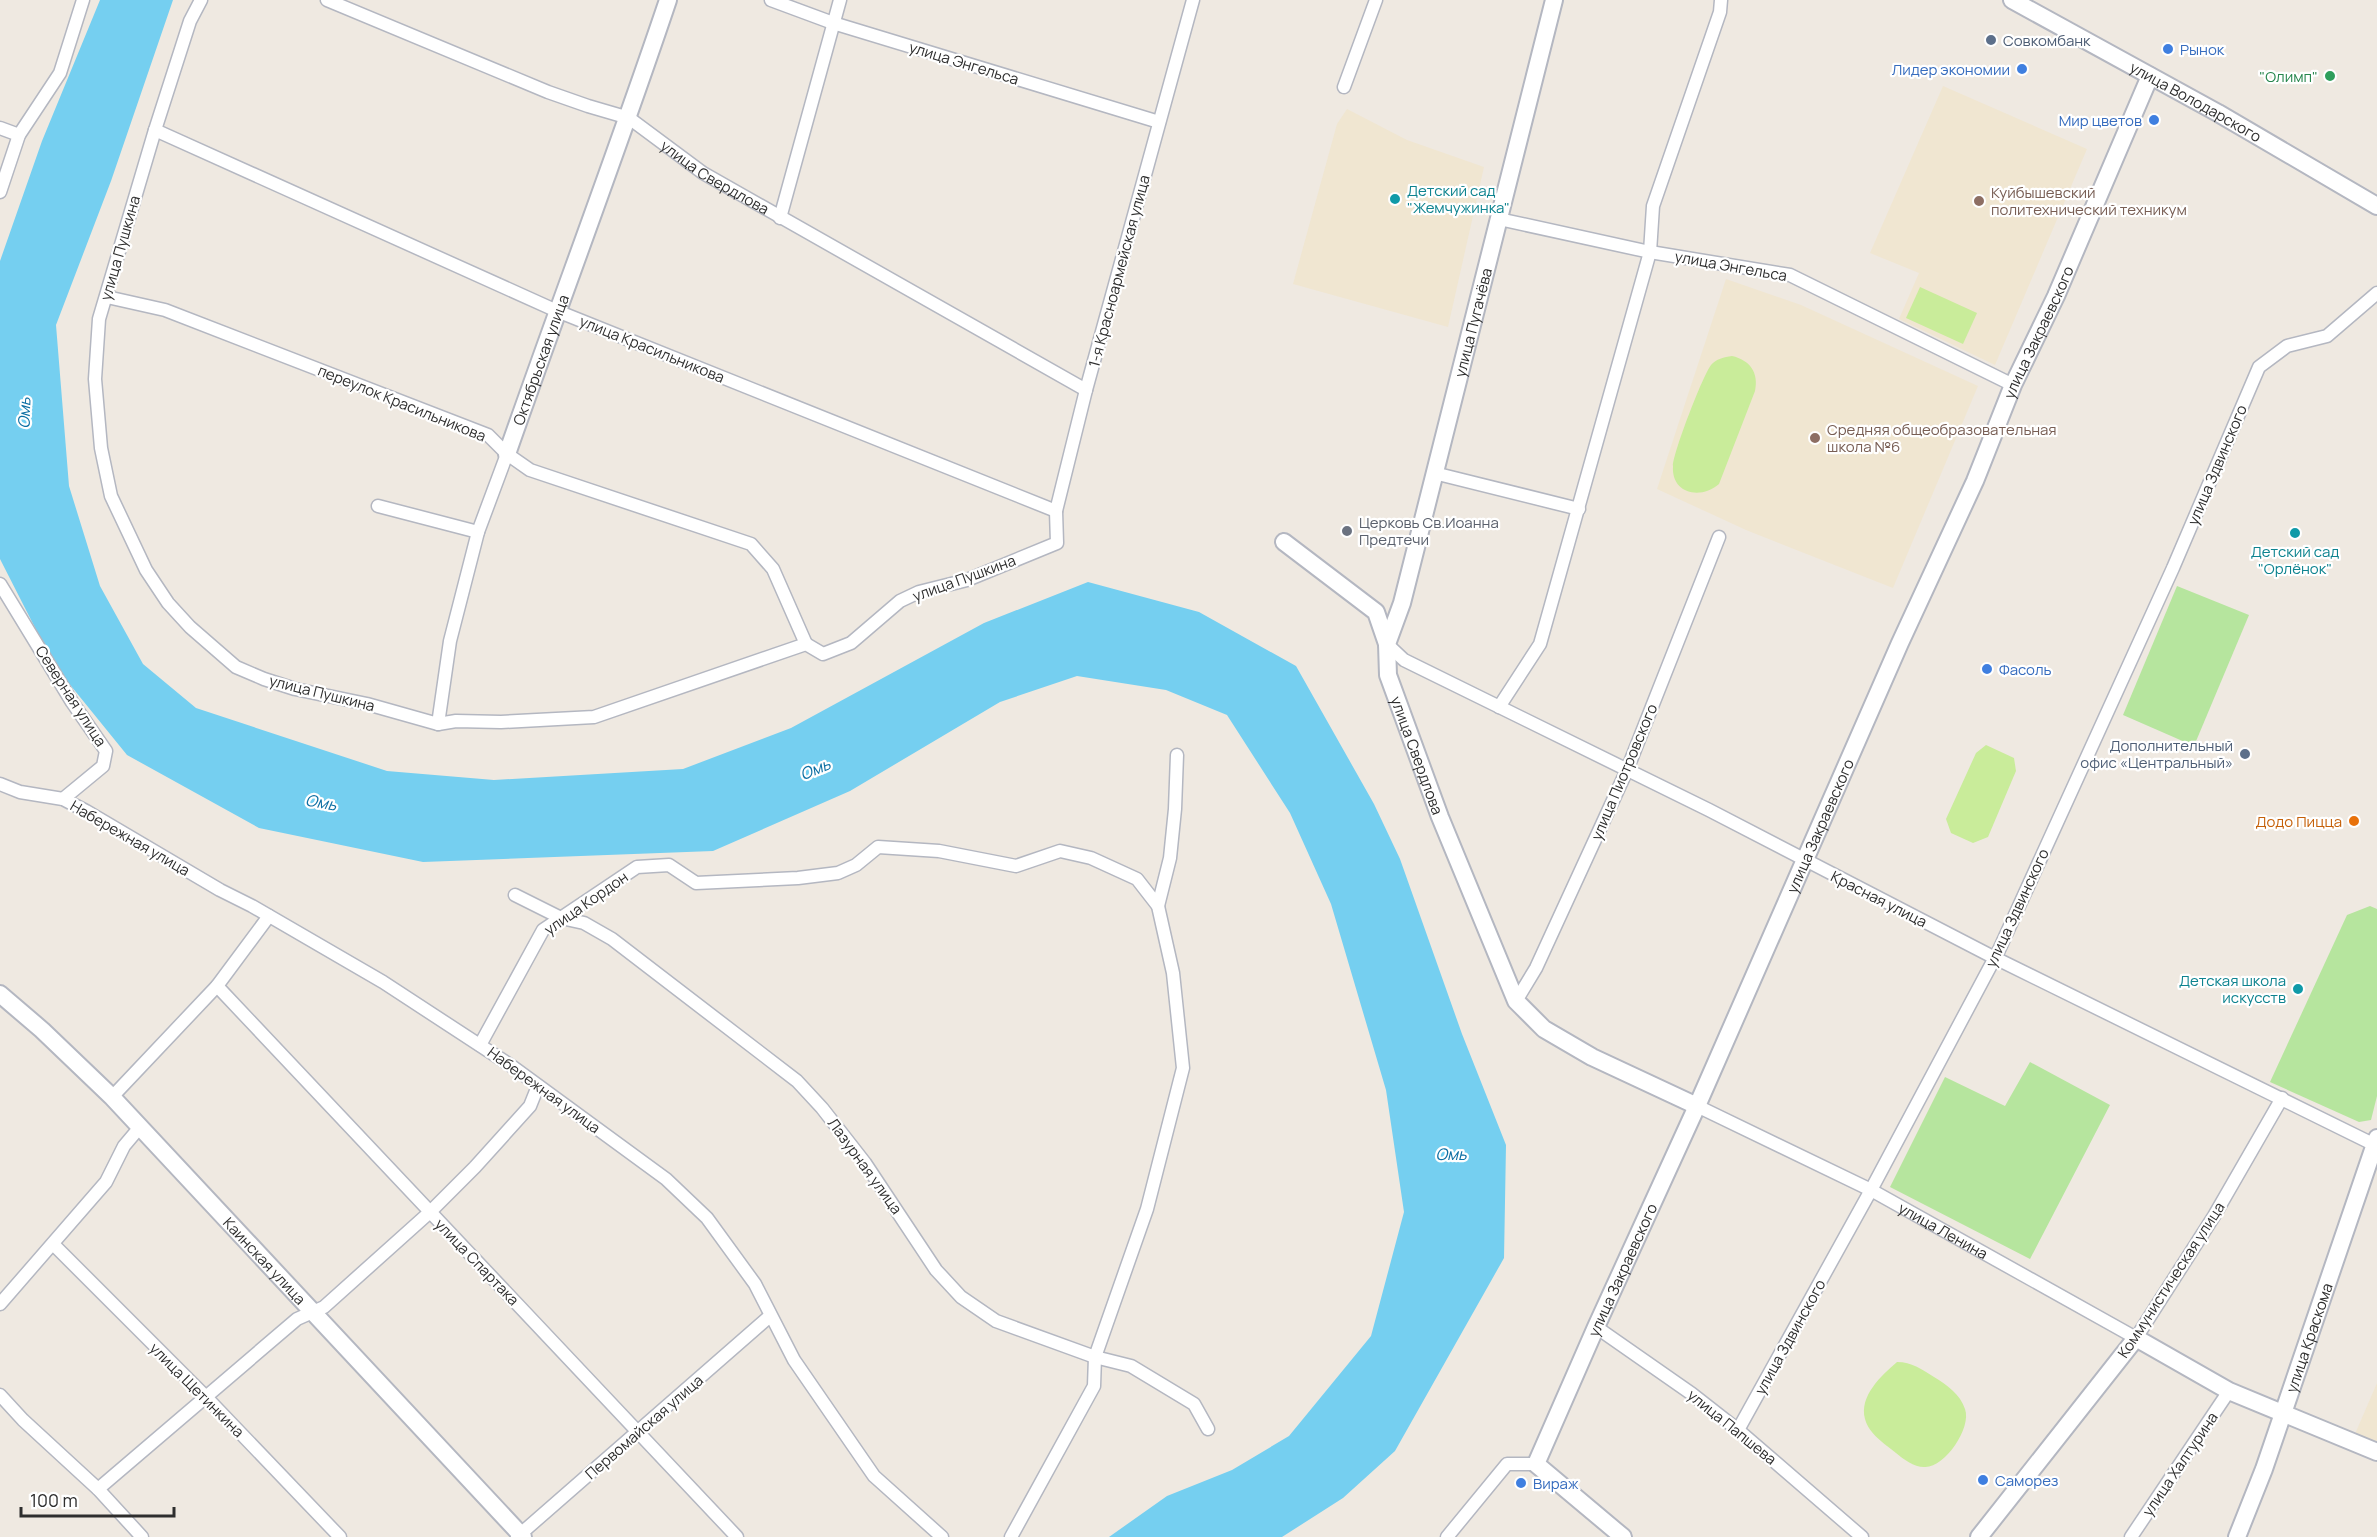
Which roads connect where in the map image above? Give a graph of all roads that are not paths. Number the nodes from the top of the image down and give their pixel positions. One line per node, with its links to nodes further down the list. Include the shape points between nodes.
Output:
1 (83, 0): 19 (street, via 60,73)
2 (201, 0): 18 (street, улица Пушкина, via 190,21)
3 (327, 0): 15 (street, улица Свердлова, via 548,92)
4 (668, 0): 15 (street, Октябрьская улица)
5 (771, 0): 12 (street, улица Энгельса)
6 (840, 0): 12 (street)
7 (1193, 0): 16 (street, 1-я Красноармейская улица)
8 (1376, 0): 14 (street)
9 (1554, 0): 23 (street, улица Пугачёва)
10 (1721, 0): 24 (street, via 1653,206)
11 (2012, 0): 13 (street, улица Володарского)
12 (833, 23): 16 (street, улица Энгельса); 22 (street)
13 (2150, 76): 21 (street, улица Володарского); 28 (street, улица Закраевского, via 2056,296)
14 (1344, 87)
15 (629, 118): 22 (street, улица Свердлова, via 703,173); 27 (street, Октябрьская улица)
16 (1159, 122): 29 (street, 1-я Красноармейская улица)
17 (0, 128): 19 (street)
18 (155, 130): 26 (street, улица Пушкина); 27 (street, улица Красильникова)
19 (19, 135): 20 (street)
20 (0, 192)
21 (2377, 206)
22 (780, 218): 29 (street, улица Свердлова)
23 (1499, 219): 24 (street, улица Энгельса); 31 (street, улица Пугачёва)
24 (1650, 252): 28 (street, улица Энгельса, via 1790,276); 33 (street)
25 (2377, 293): 53 (street, улица Здвинского, via 2327,336 2287,346 2259,367 2173,568)
26 (106, 297): 30 (street, переулок Красильникова, via 165,310 488,435); 43 (street, улица Пушкина, via 99,319 95,379 105,472 128,535 168,603 236,667 296,689)
27 (557, 310): 30 (street, Октябрьская улица); 34 (street, улица Красильникова)
28 (2013, 385): 48 (street, улица Закраевского, via 1975,481)
29 (1086, 390): 34 (street, 1-я Красноармейская улица)
30 (507, 454): 35 (street, Октябрьская улица); 40 (street, переулок Красильникова, via 530,470 751,544 773,569)
31 (1434, 473): 33 (street); 41 (street, улица Пугачёва, via 1402,603)
32 (378, 506): 35 (street)
33 (1579, 509): 42 (street, via 1540,644)
34 (1056, 511): 38 (street, 1-я Красноармейская улица)
35 (478, 532): 43 (street, Октябрьская улица, via 450,641)
36 (1719, 537): 45 (street, улица Пиотровского)
37 (1284, 542): 41 (street, улица Свердлова, via 1376,612)
38 (1057, 543): 40 (street, улица Пушкина, via 967,580 919,592 900,602 851,643 834,650 823,654)
39 (0, 584): 47 (street, Северная улица, via 106,751 103,766)
40 (806, 644): 43 (street, улица Пушкина, via 594,717)
41 (1387, 644): 42 (street, Красная улица, via 1404,660); 56 (street, улица Свердлова, via 1388,675 1440,817)
42 (1498, 707): 45 (street, Красная улица)
43 (438, 724)
44 (1177, 755): 50 (street, via 1170,858)
45 (1628, 770): 48 (street, Красная улица); 56 (street, улица Пиотровского, via 1536,968)
46 (0, 784): 47 (street, Набережная улица, via 20,792)
47 (63, 799): 51 (street, Набережная улица)
48 (1804, 860): 53 (street, Красная улица); 61 (street, улица Закраевского)
49 (515, 895): 52 (street, Лазурная улица)
50 (1158, 906): 52 (street, улица Кордон, via 1137,879 1091,858 1060,850 1016,866 939,851 878,847 856,865 838,873 798,878 696,883 669,865 637,867); 72 (street, via 1173,973 1184,1068 1147,1209)
51 (270, 916): 54 (street); 57 (street, Набережная улица)
52 (561, 918): 57 (street, улица Кордон, via 543,930); 72 (street, Лазурная улица, via 584,923 612,939 797,1081 865,1163 936,1270 961,1297 996,1321)
53 (1995, 958): 60 (street, Красная улица); 64 (street, улица Здвинского)
54 (217, 986): 59 (street); 65 (street, улица Спартака)
55 (0, 994): 59 (street, Каинская улица)
56 (1516, 1001): 61 (street, улица Ленина, via 1544,1029 1592,1057)
57 (480, 1045): 58 (street, Набережная улица)
58 (538, 1086): 65 (street, via 530,1106); 69 (street, Набережная улица, via 666,1179 706,1218 755,1284)
59 (112, 1098): 62 (street, Каинская улица)
60 (2282, 1098): 63 (street, Красная улица); 71 (street, Коммунистическая улица, via 2214,1216)
61 (1697, 1106): 64 (street, улица Ленина); 70 (street, улица Закраевского)
62 (140, 1127): 66 (street, via 124,1146 106,1182); 68 (street, Каинская улица)
63 (2376, 1143): 76 (street, улица Краскома)
64 (1871, 1190): 71 (street, улица Ленина); 78 (street, улица Здвинского)
65 (430, 1212): 68 (street, via 324,1307); 79 (street, улица Спартака)
66 (53, 1244): 67 (street); 75 (street, улица Щетинкина)
67 (0, 1304)
68 (310, 1312): 75 (street); 84 (street, Каинская улица)
69 (770, 1316): 79 (street, Первомайская улица); 87 (street, Набережная улица, via 794,1360 874,1476)
70 (1596, 1327): 78 (street, улица Папшева); 81 (street, улица Закраевского)
71 (2136, 1338): 73 (street, улица Ленина); 92 (street, Коммунистическая улица)
72 (1095, 1357): 77 (street, Лазурная улица, via 1131,1366 1194,1404); 88 (street, via 1094,1386)
73 (2229, 1390): 76 (street, улица Ленина); 93 (street, улица Халтурина)
74 (0, 1395): 82 (street)
75 (206, 1397): 82 (street); 85 (street, улица Щетинкина)
76 (2283, 1412): 80 (street, улица Ленина); 94 (street, улица Краскома)
77 (1208, 1429)
78 (1738, 1430): 91 (street, улица Папшева)
79 (638, 1432): 84 (street, Первомайская улица); 86 (street, улица Спартака)
80 (2377, 1452)
81 (1536, 1464): 89 (street, via 1507,1464); 90 (street)
82 (98, 1489): 83 (street)
83 (134, 1534)
84 (520, 1536)
85 (340, 1537)
86 (737, 1537)
87 (942, 1537)
88 (1011, 1537)
89 (1447, 1537)
90 (1623, 1537)
91 (1862, 1537)
92 (1979, 1537)
93 (2131, 1537)
94 (2237, 1537)

